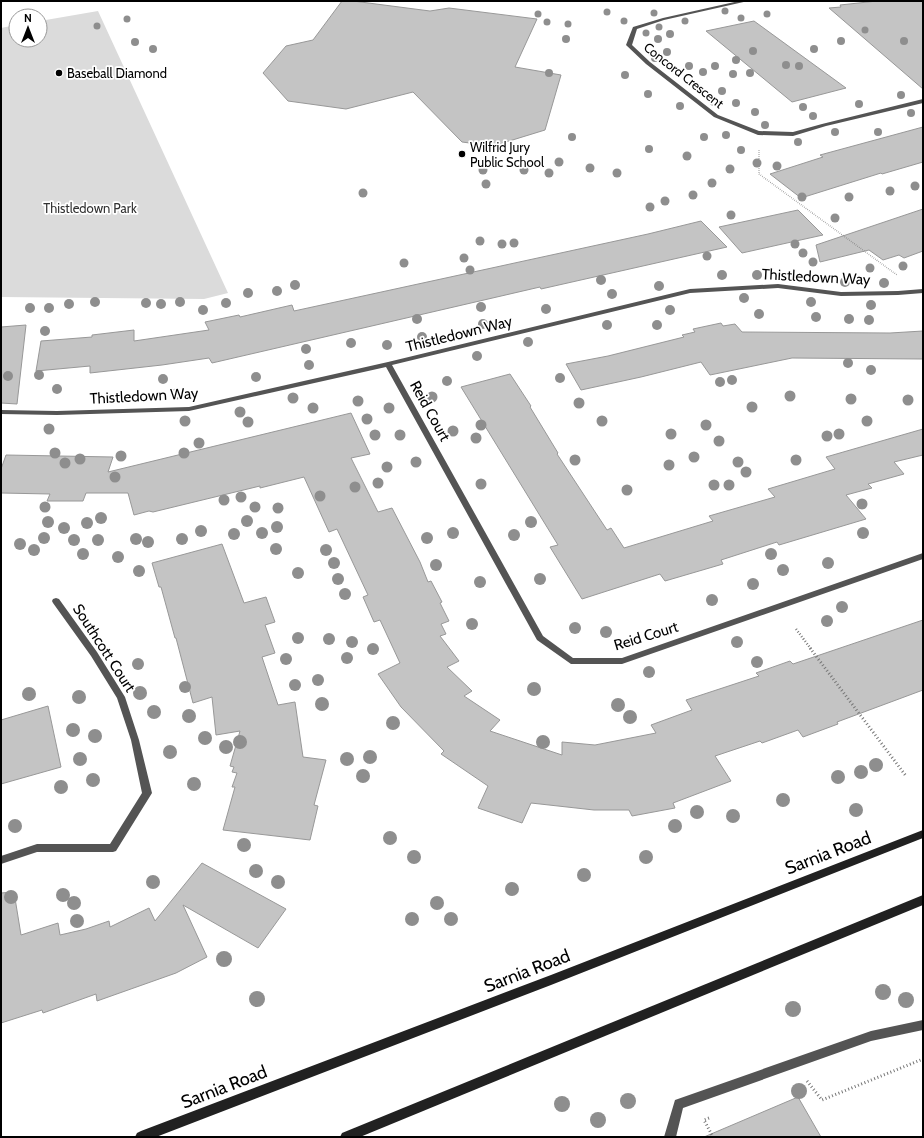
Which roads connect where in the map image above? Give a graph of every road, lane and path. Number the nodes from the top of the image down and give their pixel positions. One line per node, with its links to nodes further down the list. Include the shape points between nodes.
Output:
1 (746, 1): 3 (street, Concord Crescent, via 663,19 635,28 629,45 716,116)
2 (923, 101): 3 (street, Concord Crescent, via 793,134)
3 (758, 133): 4 (path, via 759,174)
4 (899, 276)
5 (923, 291): 6 (street, Thistledown Way, via 841,294 778,286 690,291)
6 (388, 364): 7 (street, Thistledown Way, via 189,409); 8 (street, Reid Court, via 540,638 571,661 622,661)
7 (1, 412)
8 (923, 556)
9 (56, 601): 13 (street, Southcott Court, via 121,697 135,740 147,793 112,848 37,848)
10 (796, 629): 11 (path)
11 (906, 776)
12 (923, 834): 19 (main road, Sarnia Road)
13 (1, 860)
14 (923, 900): 20 (main road)
15 (923, 1025): 21 (street, via 871,1036 679,1104)
16 (923, 1059): 17 (path, via 822,1100)
17 (803, 1075)
18 (711, 1117): 22 (path, via 704,1120)
19 (142, 1137)
20 (346, 1137)
21 (670, 1137)
22 (713, 1137)

